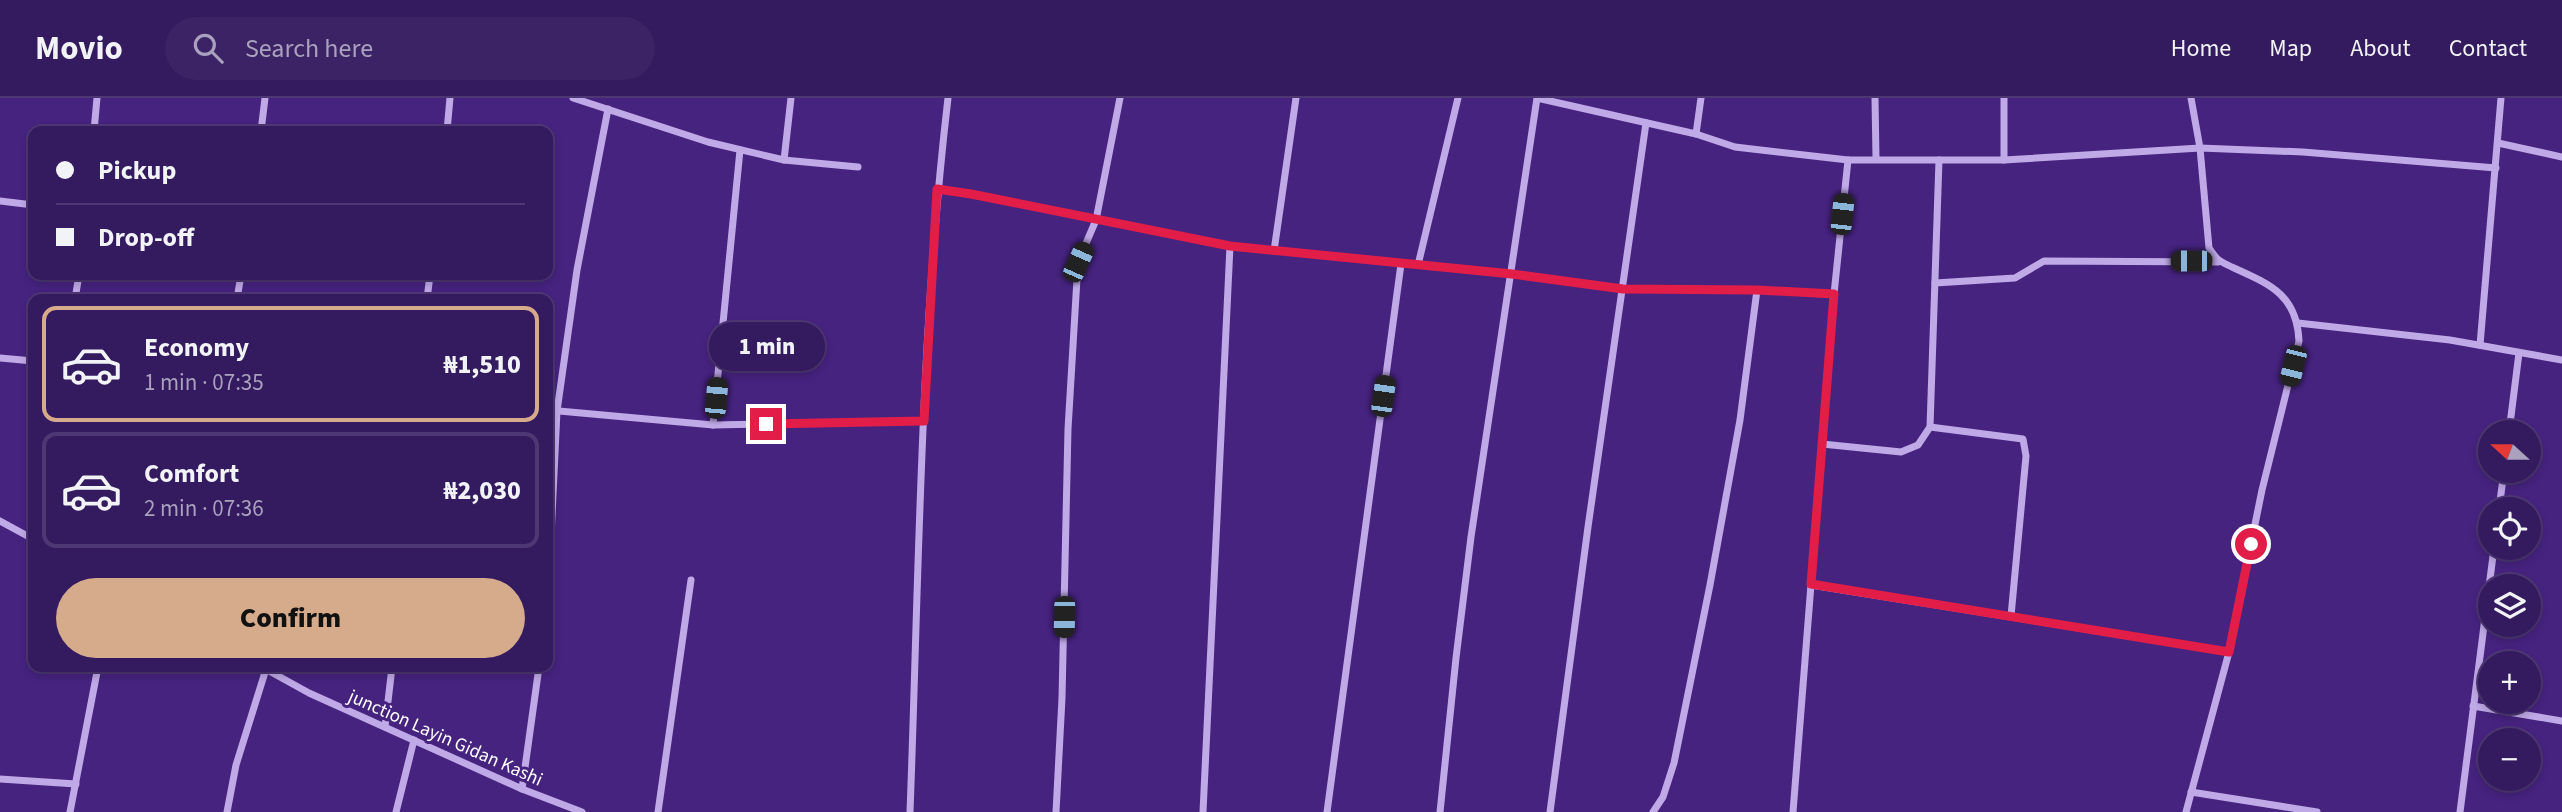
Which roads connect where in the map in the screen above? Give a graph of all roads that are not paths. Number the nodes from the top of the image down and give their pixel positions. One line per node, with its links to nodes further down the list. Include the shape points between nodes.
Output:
1 (97, 98): 18 (street)
2 (265, 98): 19 (street)
3 (450, 98): 20 (street)
4 (576, 98): 16 (street)
5 (791, 98): 27 (street)
6 (947, 98): 33 (street)
7 (1120, 98): 36 (street)
8 (1296, 98): 38 (street)
9 (1458, 98): 41 (street)
10 (1701, 98): 21 (street)
11 (1875, 98): 26 (street)
12 (2004, 98): 30 (street)
13 (2191, 98): 23 (street)
14 (2501, 98): 22 (street)
15 (1562, 101): 17 (street); 42 (street, via 1537,98)
16 (608, 109): 24 (street); 54 (street, via 577,270)
17 (1646, 123): 21 (street); 44 (street)
18 (94, 126)
19 (262, 126)
20 (447, 126)
21 (1696, 134): 28 (street, via 1735,147)
22 (2498, 143): 25 (street); 32 (street)
23 (2200, 148): 30 (street); 32 (street); 39 (street, via 2209,248)
24 (740, 150): 27 (street); 57 (street)
25 (2562, 157)
26 (1876, 158): 28 (street); 29 (street)
27 (784, 160): 31 (street)
28 (1848, 160): 46 (street)
29 (1939, 160): 30 (street); 43 (street)
30 (2004, 160)
31 (858, 167)
32 (2496, 168): 48 (street)
33 (937, 189): 36 (street); 56 (street)
34 (0, 201): 35 (street)
35 (28, 204)
36 (1096, 220): 37 (street); 88 (street, via 1078,262 1073,316)
37 (1230, 246): 38 (street); 89 (street)
38 (1274, 251): 40 (street)
39 (2218, 262): 43 (street, via 2044,261 2015,278); 47 (street, via 2278,292 2292,306)
40 (1401, 264): 41 (street); 90 (street)
41 (1418, 265): 42 (street)
42 (1512, 274): 44 (street); 91 (street, via 1471,537)
43 (1935, 283): 58 (street)
44 (1623, 289): 45 (street); 92 (street)
45 (1757, 290): 46 (street); 93 (street, via 1740,420 1710,585 1674,762)
46 (1834, 294): 59 (street)
47 (2298, 323): 48 (street); 67 (street, via 2299,341)
48 (2480, 345): 49 (street)
49 (2519, 353): 51 (street); 55 (street)
50 (0, 358): 52 (street)
51 (2562, 360)
52 (28, 361)
53 (553, 411): 54 (street)
54 (557, 411): 57 (street); 60 (street)
55 (2511, 420)
56 (924, 421): 57 (street); 87 (street)
57 (713, 425)
58 (1930, 427): 59 (street, via 1918,445 1901,452); 66 (street, via 2023,439 2026,456)
59 (1822, 444): 65 (street)
60 (553, 495)
61 (0, 521): 62 (street)
62 (28, 536)
63 (2492, 560): 73 (street)
64 (691, 580): 86 (street)
65 (1811, 584): 66 (street); 94 (street)
66 (2011, 616): 67 (street)
67 (2229, 652): 80 (street)
68 (97, 672): 78 (street)
69 (263, 672): 83 (street)
70 (271, 672): 75 (street, junction Layin Gidan Kashi)
71 (391, 672): 75 (street)
72 (538, 672): 79 (street)
73 (2473, 706): 74 (street); 97 (street)
74 (2562, 721)
75 (385, 727): 76 (street, junction Layin Gidan Kashi)
76 (414, 740): 79 (street, junction Layin Gidan Kashi); 84 (street)
77 (0, 779): 78 (street)
78 (76, 784): 82 (street)
79 (522, 789): 81 (street, junction Layin Gidan Kashi)
80 (2191, 792): 95 (street); 96 (street)
81 (557, 808): 85 (street, junction Layin Gidan Kashi)
82 (71, 812)
83 (227, 812)
84 (396, 812)
85 (582, 812)
86 (658, 812)
87 (911, 812)
88 (1056, 812)
89 (1203, 812)
90 (1327, 812)
91 (1440, 812)
92 (1550, 812)
93 (1653, 812)
94 (1793, 812)
95 (2186, 812)
96 (2317, 812)
97 (2460, 812)

